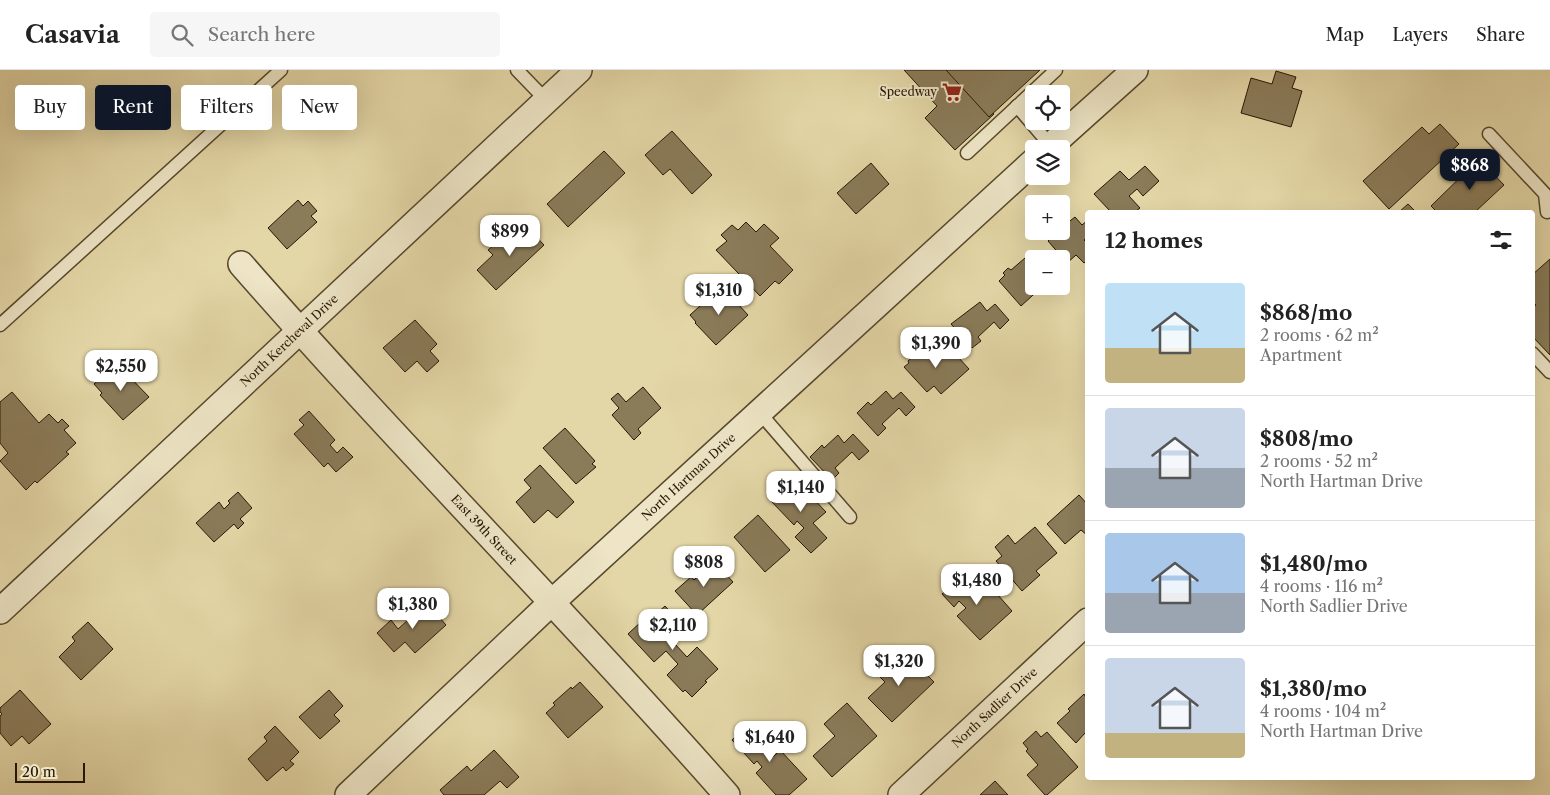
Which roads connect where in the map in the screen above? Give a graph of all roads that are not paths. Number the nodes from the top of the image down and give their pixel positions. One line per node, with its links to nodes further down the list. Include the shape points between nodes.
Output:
1 (280, 70): 15 (lane)
2 (518, 70): 6 (lane)
3 (579, 70): 6 (street, North Kercheval Drive)
4 (1056, 70): 7 (lane)
5 (1135, 70): 10 (street, North Hartman Drive)
6 (547, 101): 16 (street, North Kercheval Drive)
7 (1017, 106): 9 (lane); 11 (lane)
8 (1489, 134): 13 (lane, via 1545,194)
9 (1037, 140)
10 (1057, 140)
11 (967, 153)
12 (1025, 169): 19 (street, North Hartman Drive)
13 (1547, 212)
14 (241, 264): 16 (street, East 39th Street)
15 (0, 325)
16 (300, 331): 21 (street, East 39th Street); 22 (street, North Kercheval Drive)
17 (1535, 356): 18 (lane)
18 (1550, 372)
19 (759, 412): 20 (lane); 21 (street, North Hartman Drive)
20 (850, 517)
21 (551, 603): 24 (street, North Hartman Drive); 25 (street, East 39th Street)
22 (0, 611)
23 (1085, 624): 26 (street, North Sadlier Drive)
24 (348, 795)
25 (727, 795)
26 (901, 795)

